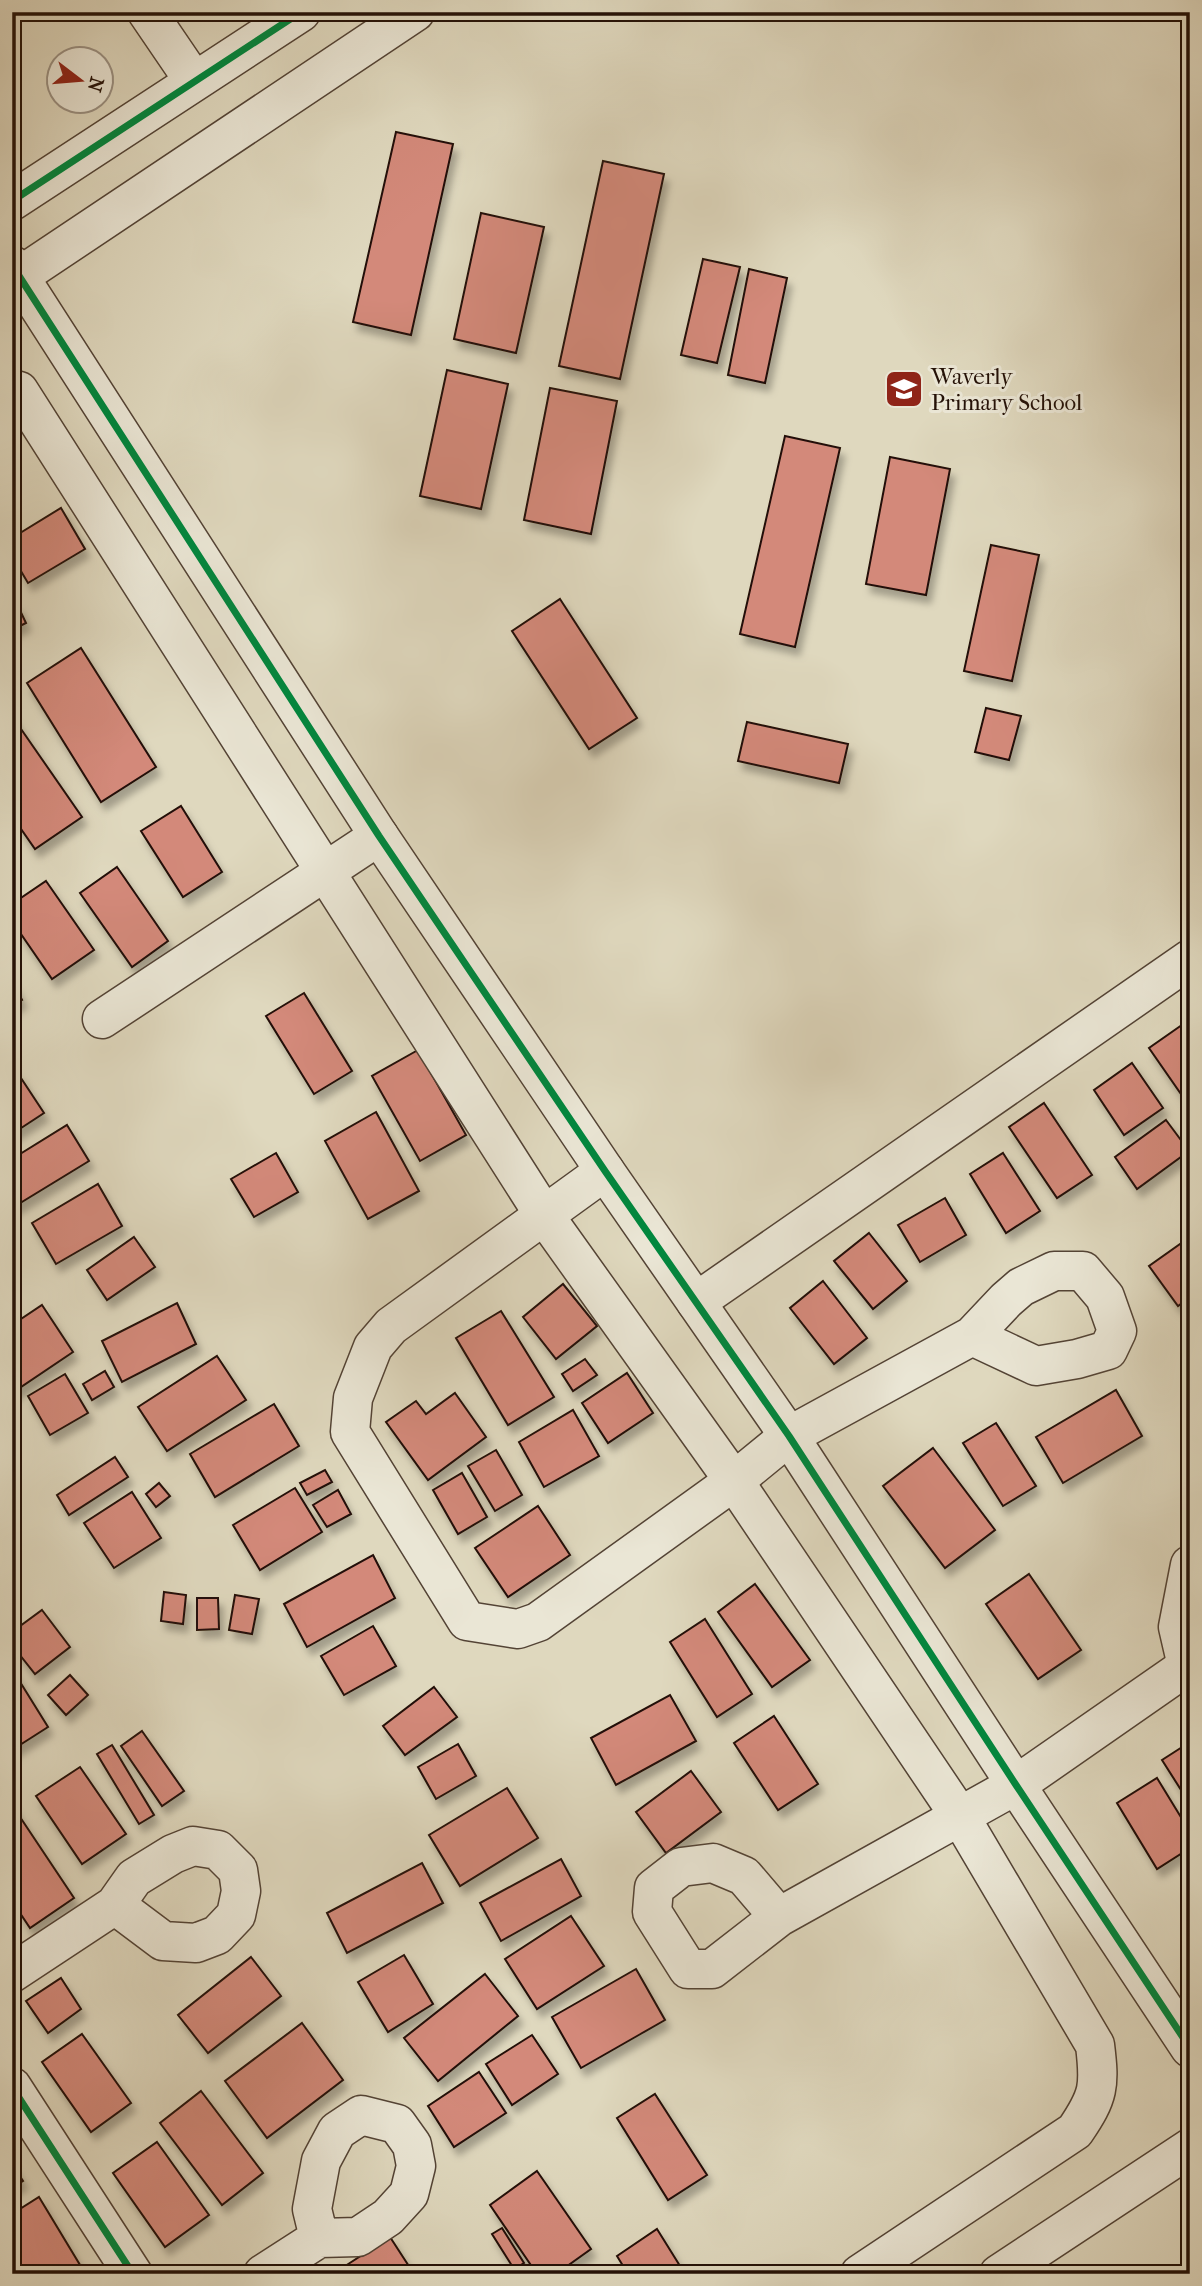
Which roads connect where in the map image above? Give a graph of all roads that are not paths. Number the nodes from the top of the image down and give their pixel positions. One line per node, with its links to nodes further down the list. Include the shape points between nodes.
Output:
1 (147, 12): 4 (street)
2 (301, 12): 4 (street)
3 (415, 12): 6 (street)
4 (194, 81): 5 (street)
5 (12, 201)
6 (16, 270): 8 (street)
7 (12, 389): 9 (street, via 19,391)
8 (379, 836): 9 (street); 12 (street)
9 (325, 871): 11 (street); 13 (street)
10 (1190, 958): 14 (street)
11 (102, 1019)
12 (606, 1171): 13 (street); 14 (street)
13 (544, 1215): 17 (street); 17 (street, via 391,1326 373,1347 353,1398 350,1432 467,1621 518,1629 538,1622)
14 (696, 1302): 16 (street)
15 (971, 1336): 16 (street)
16 (789, 1436): 17 (street); 20 (street)
17 (734, 1481): 21 (street)
18 (1190, 1565): 19 (street, via 1178,1627)
19 (1188, 1665): 20 (street)
20 (1016, 1785): 21 (street); 25 (street)
21 (961, 1818): 23 (street); 31 (street, via 1095,2045 1099,2078 1093,2105 1075,2130)
22 (116, 1905): 24 (street)
23 (779, 1917)
24 (12, 1973)
25 (1190, 2048)
26 (12, 2087): 29 (street)
27 (1190, 2148): 32 (street)
28 (319, 2238): 30 (street)
29 (133, 2274)
30 (263, 2274)
31 (860, 2274)
32 (999, 2274)

